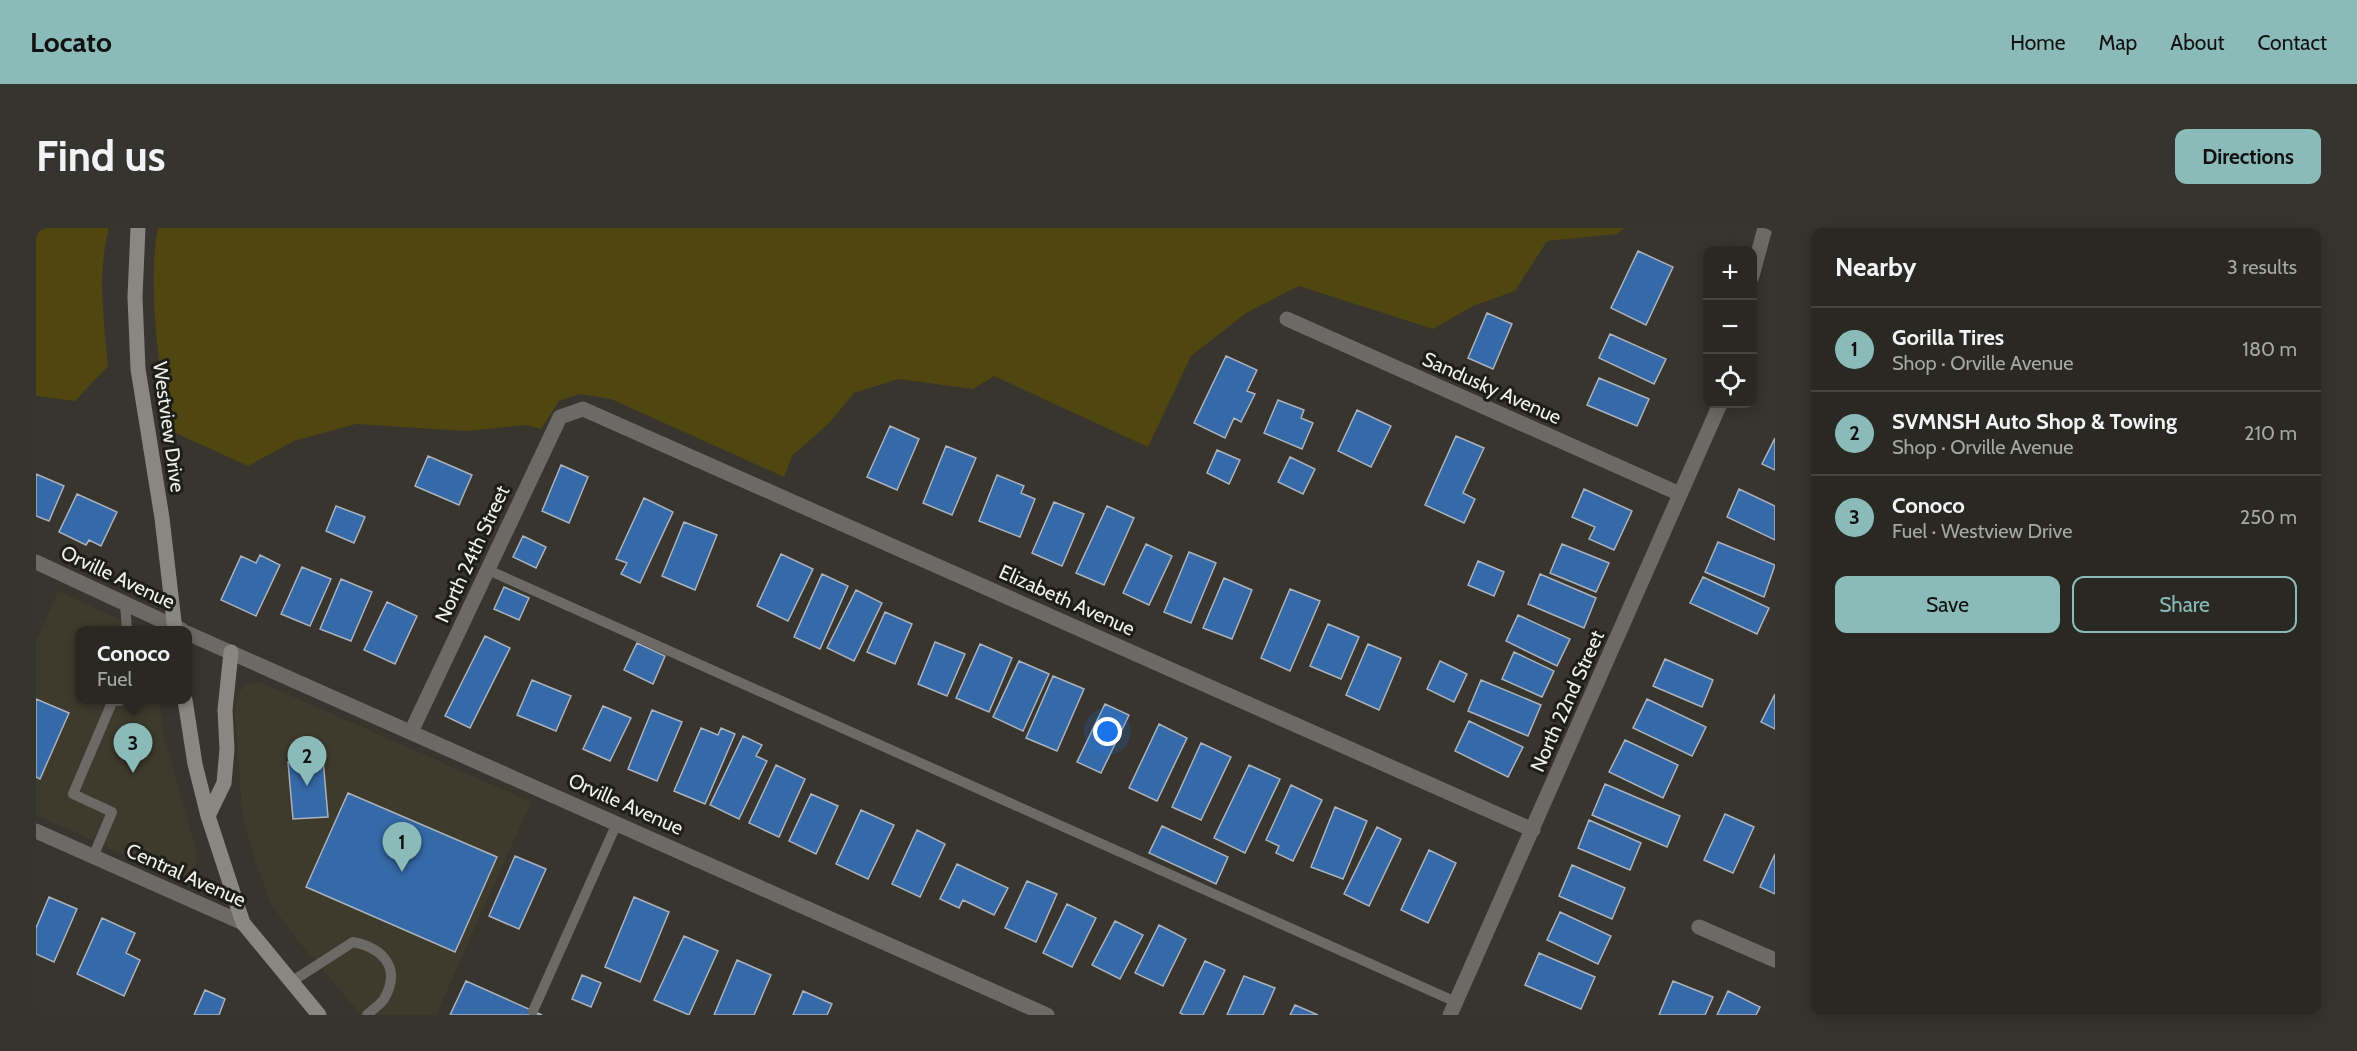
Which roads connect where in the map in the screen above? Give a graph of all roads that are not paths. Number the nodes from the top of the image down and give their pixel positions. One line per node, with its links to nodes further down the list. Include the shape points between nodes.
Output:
1 (138, 228): 13 (main road, Westview Drive, via 138,369)
2 (1765, 228): 3 (street)
3 (1757, 258)
4 (1287, 319): 7 (street, Sandusky Avenue)
5 (1718, 408): 7 (street, North 22nd Street)
6 (583, 409): 9 (street, North 24th Street, via 560,417); 21 (street, Elizabeth Avenue)
7 (1680, 494): 21 (street, North 22nd Street)
8 (36, 562): 10 (street, Orville Avenue)
9 (488, 570): 18 (street, North 24th Street); 28 (lane)
10 (125, 604): 11 (lane); 12 (street, Orville Avenue)
11 (127, 626)
12 (171, 626)
13 (178, 626)
14 (192, 636): 15 (street, Orville Avenue)
15 (231, 652): 18 (street, Orville Avenue); 19 (main road, via 224,783)
16 (111, 704): 23 (lane, via 73,794 112,812)
17 (186, 704): 19 (main road)
18 (411, 732): 20 (street, Orville Avenue)
19 (208, 816): 24 (main road)
20 (617, 823): 29 (lane); 32 (street, Orville Avenue)
21 (1533, 830): 28 (street, North 22nd Street)
22 (36, 831): 23 (street, Central Avenue)
23 (93, 857): 24 (street, Central Avenue)
24 (243, 923): 27 (main road, Central Avenue)
25 (1699, 927): 26 (street)
26 (1775, 960)
27 (291, 982): 30 (main road, Central Avenue); 31 (lane, via 353,942 378,950 390,968 389,983 383,1000)
28 (1453, 1008)
29 (533, 1011)
30 (319, 1015)
31 (367, 1015)
32 (1047, 1015)

